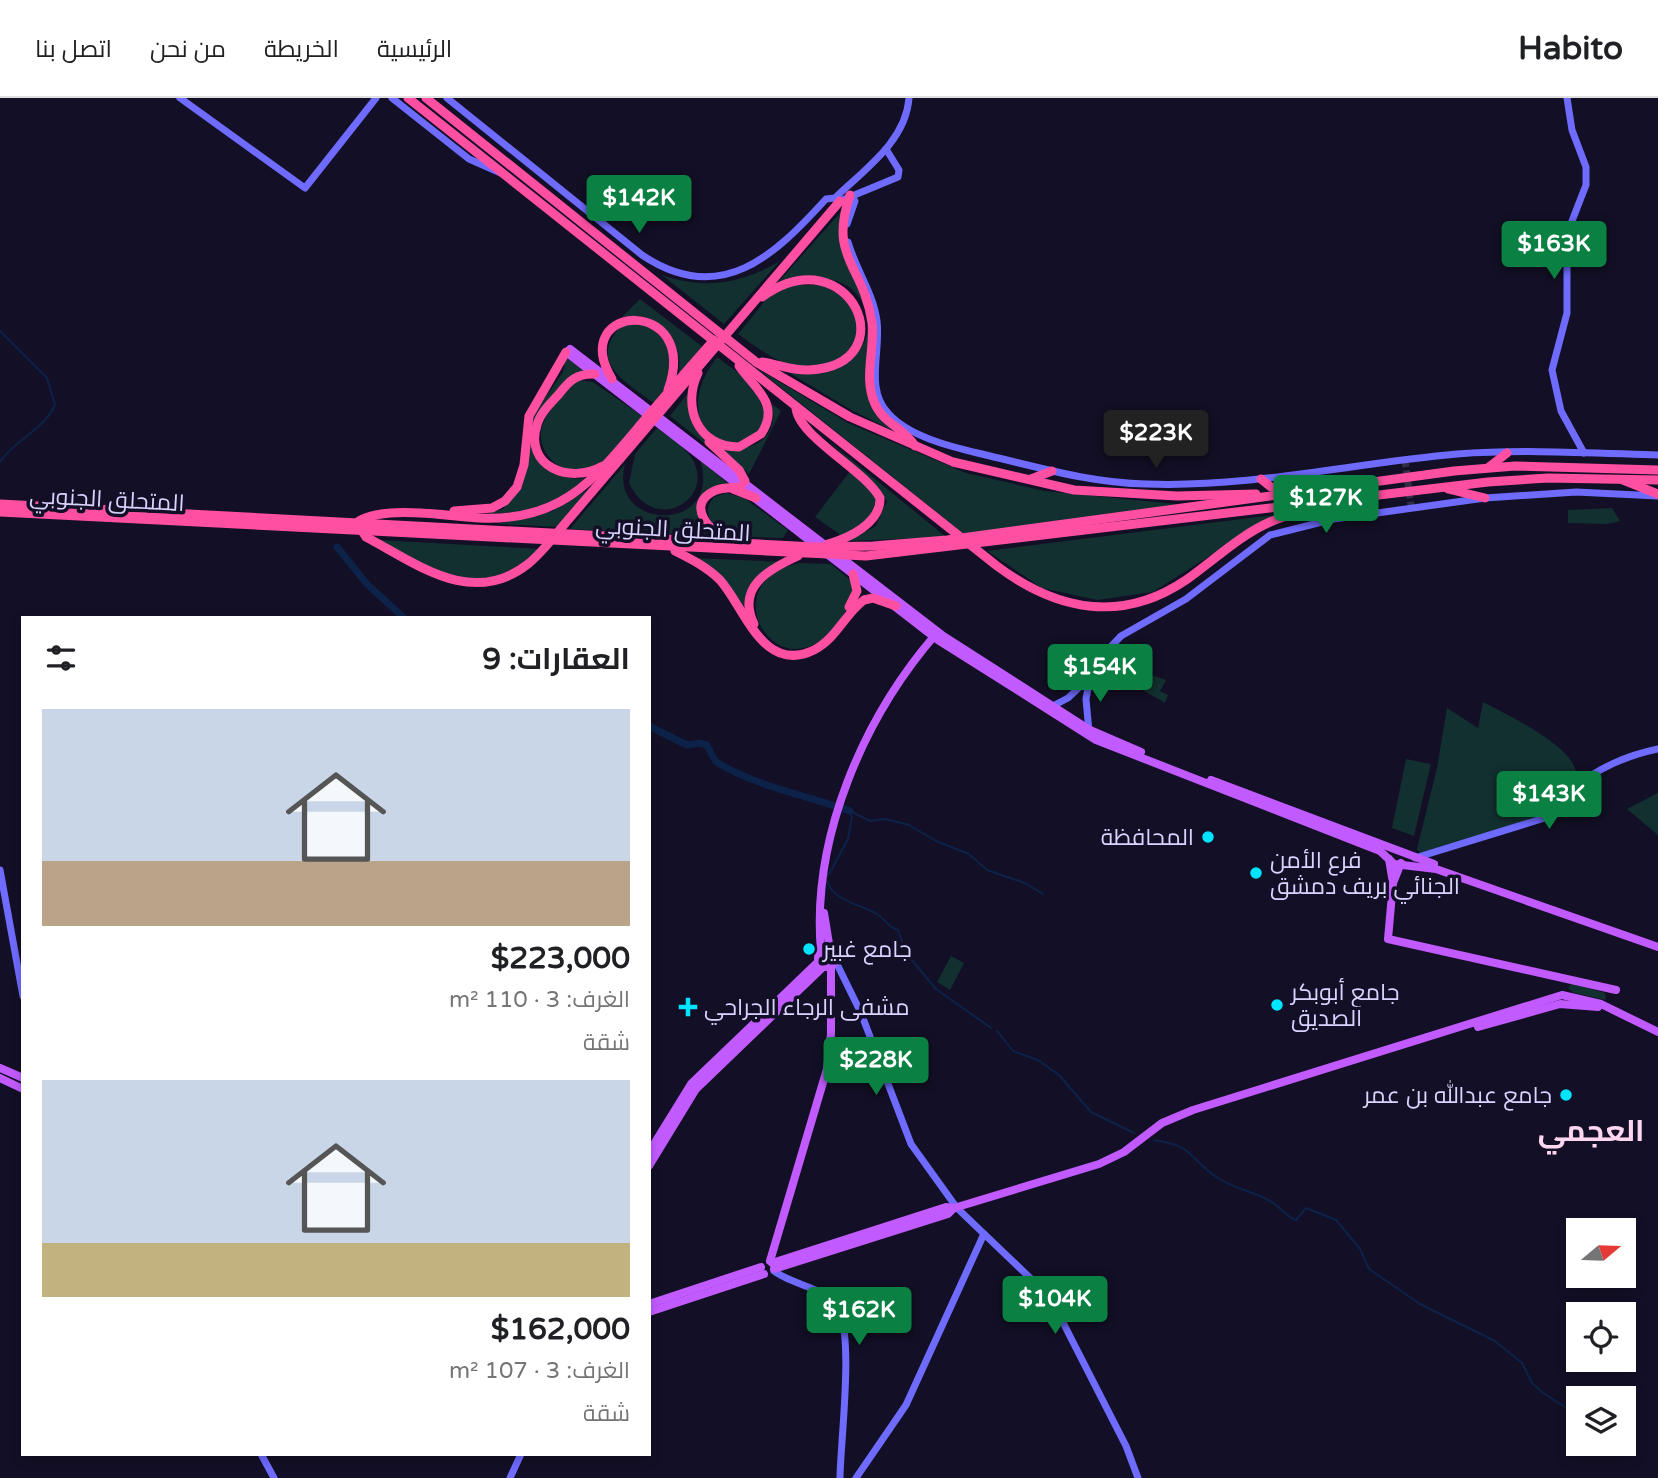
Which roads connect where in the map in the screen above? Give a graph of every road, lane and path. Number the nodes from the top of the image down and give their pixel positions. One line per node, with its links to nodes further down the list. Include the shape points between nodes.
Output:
1 (180, 98): 2 (street, via 305,188)
2 (376, 98)
3 (392, 98): 9 (street)
4 (426, 98): 10 (highway)
5 (438, 98): 10 (highway)
6 (447, 98): 15 (street, via 637,252 674,271 707,275 749,267 782,246 826,199)
7 (909, 98): 11 (street, via 902,129)
8 (1567, 98): 29 (street, via 1572,130 1586,167 1586,184 1572,222 1567,313 1552,370 1561,411)
9 (409, 103): 18 (highway)
10 (449, 117): 19 (highway)
11 (886, 149): 12 (street); 13 (street, via 899,170 898,177)
12 (850, 183): 13 (street); 15 (street)
13 (861, 190): 14 (street)
14 (850, 195): 15 (street); 27 (highway, via 841,237 870,315 871,393 884,418); 34 (street, via 855,201 847,240 874,304 876,388 884,408 900,423 934,440)
15 (838, 200): 16 (highway); 23 (highway)
16 (745, 312): 19 (highway, via 772,290 810,281 844,292 861,314 859,340 831,365 805,370); 20 (highway)
17 (566, 352): 21 (main road); 22 (main road, via 571,350); 50 (highway, via 529,416 522,477 510,496 486,509)
18 (733, 356): 25 (highway); 26 (highway, via 766,398 764,429 751,443 739,447 719,444)
19 (756, 362): 27 (highway, via 839,411)
20 (703, 363): 26 (highway, via 690,399); 51 (highway, via 537,555 515,573 481,583 450,581 366,537)
21 (595, 374): 24 (main road); 31 (highway, via 568,383 541,415 536,439 546,461 562,473 585,475)
22 (612, 379): 23 (highway, via 603,352 610,331 629,318 645,321 664,335 673,355 674,370); 24 (main road)
23 (666, 396): 31 (highway)
24 (643, 407): 39 (main road)
25 (796, 407): 47 (highway, via 996,566 1038,593 1069,604 1126,605 1160,596 1269,523); 55 (highway, via 801,423 859,474 880,500 868,524)
26 (702, 433): 39 (highway, via 739,470)
27 (916, 447): 37 (highway)
28 (1507, 453): 29 (street); 32 (highway); 36 (street, via 1384,461)
29 (1584, 453): 30 (street)
30 (1658, 455)
31 (608, 463): 50 (highway, via 574,495 532,513 496,518)
32 (1488, 468): 33 (highway, المتحلق الجنوبي); 42 (highway, المتحلق الجنوبي)
33 (1658, 470)
34 (1052, 471): 36 (street, via 1145,484); 37 (highway)
35 (1618, 478): 38 (highway); 40 (highway, via 1526,479); 44 (highway)
36 (1261, 479): 42 (highway, via 1272,487)
37 (1030, 480): 43 (highway, via 1074,490 1156,496)
38 (1658, 480)
39 (743, 484): 41 (highway); 45 (main road); 52 (main road)
40 (1443, 487): 46 (highway); 47 (highway)
41 (728, 488): 45 (highway); 54 (highway, via 708,495 702,514 714,533)
42 (1299, 492): 43 (highway, المتحلق الجنوبي)
43 (1274, 495): 55 (highway, المتحلق الجنوبي, via 912,544)
44 (1658, 495): 46 (street, via 1576,492)
45 (756, 498): 52 (main road)
46 (1485, 498): 63 (street, via 1334,519 1270,535 1186,599 1121,636)
47 (1342, 499): 57 (highway, المتحلق الجنوبي, via 920,552)
48 (0, 503): 51 (highway, المتحلق الجنوبي)
49 (0, 512): 51 (highway, المتحلق الجنوبي)
50 (424, 515): 51 (highway, via 380,513)
51 (360, 525): 53 (highway, المتحلق الجنوبي)
52 (808, 535): 58 (main road)
53 (573, 538): 54 (highway, المتحلق الجنوبي); 56 (highway, المتحلق الجنوبي)
54 (737, 543): 55 (highway, المتحلق الجنوبي)
55 (815, 547)
56 (670, 548): 57 (highway, المتحلق الجنوبي); 61 (highway, via 719,579)
57 (799, 555): 61 (highway, via 770,569 756,582 749,609)
58 (856, 572): 59 (main road); 61 (highway, via 855,598 827,635 814,644 779,648)
59 (883, 592): 60 (main road); 62 (main road)
60 (896, 606): 61 (highway, via 873,598 864,600 830,638 803,654 773,649); 62 (main road)
61 (755, 632)
62 (938, 636): 64 (main road); 71 (main road, via 883,714 858,763 839,816 820,897)
63 (1090, 677): 64 (street); 65 (street, via 1086,699)
64 (1049, 708): 65 (main road)
65 (1089, 733): 67 (main road)
66 (1658, 749): 68 (street, via 1614,763 1583,782 1548,817)
67 (1395, 857): 68 (main road); 70 (main road); 74 (main road, via 1388,939)
68 (1415, 858): 70 (main road)
69 (0, 870): 73 (street)
70 (1658, 945)
71 (826, 951): 72 (main road); 72 (main road)
72 (827, 964): 80 (main road, via 691,1084); 81 (main road, via 696,1089); 82 (street, via 861,1013 911,1144); 84 (main road, via 831,1034 824,1083)
73 (21, 985)
74 (1616, 990)
75 (1658, 1032): 82 (main road, via 1611,1009 1560,1004 1193,1110 1162,1123 1124,1152 1099,1164)
76 (0, 1068): 77 (main road)
77 (21, 1077)
78 (0, 1079): 79 (main road)
79 (21, 1088)
80 (651, 1149)
81 (651, 1163)
82 (956, 1208): 83 (street); 84 (main road)
83 (983, 1236): 92 (street, via 906,1405); 93 (street, via 1050,1297)
84 (768, 1267): 85 (main road); 86 (main road); 91 (street, via 832,1299 842,1317 845,1362)
85 (651, 1303)
86 (651, 1311)
87 (262, 1456): 89 (street)
88 (519, 1456): 90 (street)
89 (274, 1478)
90 (510, 1478)
91 (840, 1478)
92 (856, 1478)
93 (1138, 1478)

